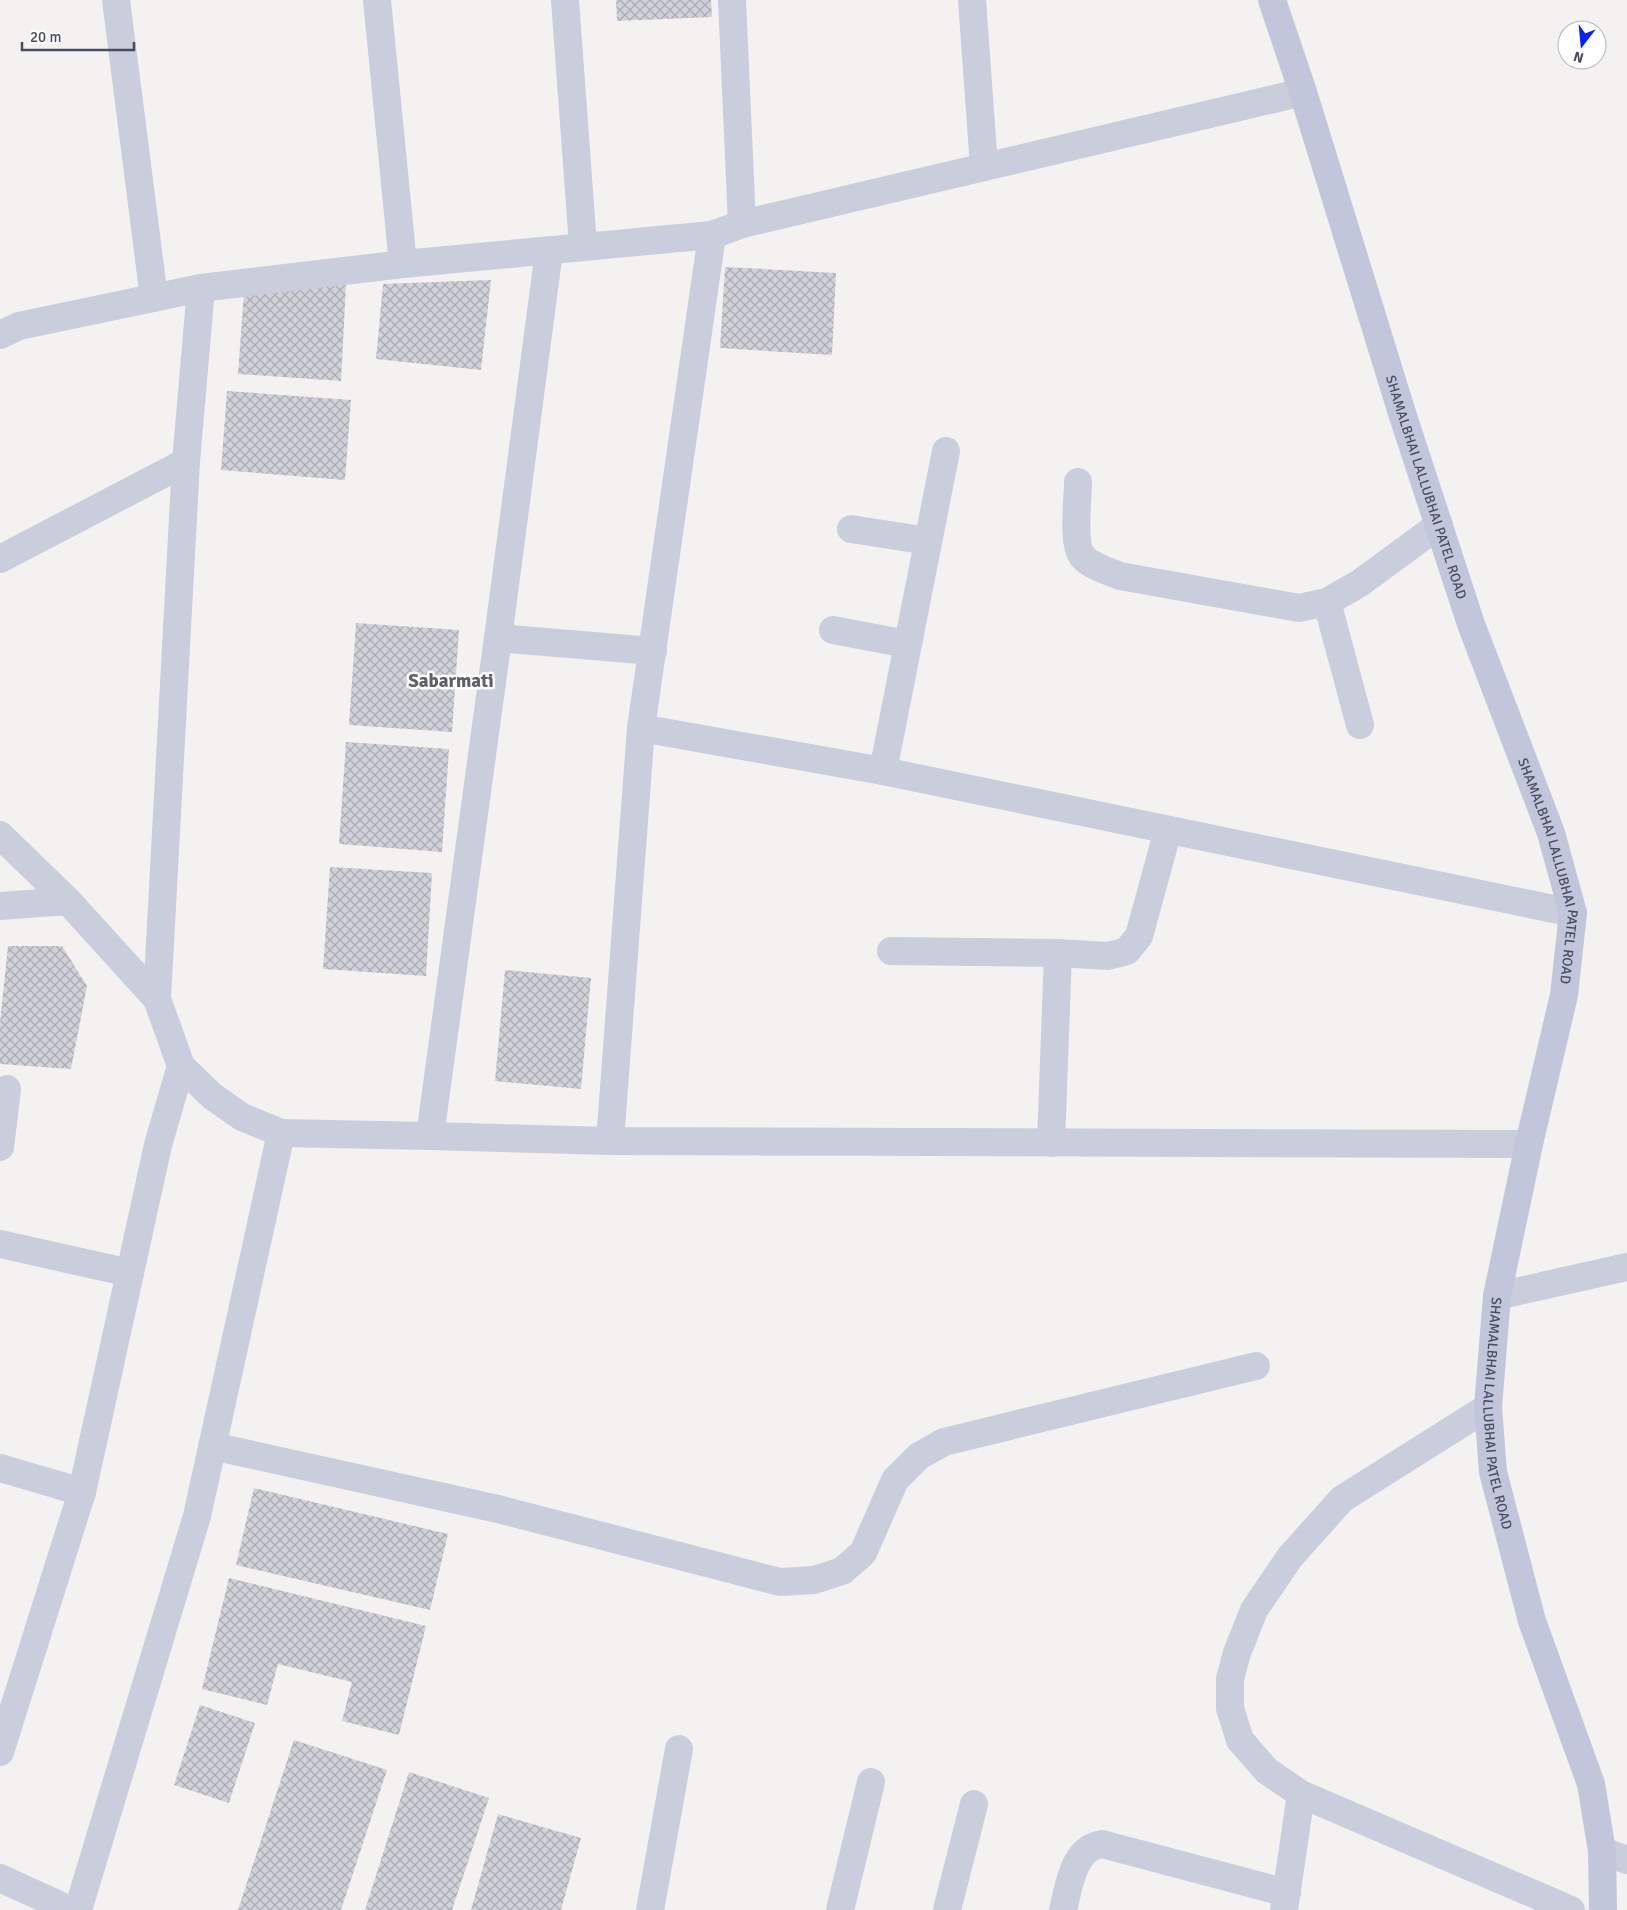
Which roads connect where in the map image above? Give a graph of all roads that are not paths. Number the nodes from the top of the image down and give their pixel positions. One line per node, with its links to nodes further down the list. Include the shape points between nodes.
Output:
1 (116, 0): 15 (street)
2 (377, 0): 13 (street)
3 (565, 0): 11 (street)
4 (732, 0): 9 (street)
5 (972, 0): 8 (street)
6 (1272, 0): 7 (main road, SHAMALBHAI LALLUBHAI PATEL ROAD)
7 (1303, 92): 8 (street); 20 (main road, SHAMALBHAI LALLUBHAI PATEL ROAD)
8 (984, 167): 9 (street)
9 (742, 224): 10 (street)
10 (712, 235): 11 (street); 28 (street)
11 (583, 246): 12 (street)
12 (549, 251): 13 (street); 26 (street)
13 (402, 264): 14 (street)
14 (201, 288): 15 (street); 18 (street)
15 (154, 298): 16 (street, via 19,326)
16 (0, 336)
17 (946, 451): 22 (street)
18 (186, 462): 23 (street); 39 (street)
19 (1078, 482): 24 (street, via 1077,546 1083,557 1100,568 1120,576 1299,608)
20 (1439, 525): 24 (street, via 1360,583); 36 (main road, SHAMALBHAI LALLUBHAI PATEL ROAD, via 1471,624 1551,833)
21 (851, 529): 22 (street)
22 (928, 541): 27 (street)
23 (0, 559)
24 (1327, 602): 29 (street)
25 (833, 630): 27 (street)
26 (498, 638): 28 (street); 43 (street)
27 (908, 644): 31 (street)
28 (653, 651): 30 (street)
29 (1360, 725)
30 (641, 728): 31 (street); 44 (street)
31 (882, 771): 32 (street)
32 (1168, 830): 36 (street); 38 (street, via 1139,936 1128,951 1108,956)
33 (0, 835): 34 (street)
34 (68, 901): 35 (street); 39 (street)
35 (0, 906)
36 (1573, 913): 46 (main road, SHAMALBHAI LALLUBHAI PATEL ROAD, via 1564,995)
37 (891, 951): 38 (street)
38 (1058, 953): 45 (street)
39 (158, 1000): 40 (street)
40 (181, 1066): 42 (street, via 212,1096 242,1117); 50 (street, via 158,1145)
41 (7, 1089): 47 (street)
42 (281, 1133): 43 (street); 54 (street)
43 (430, 1136): 44 (street)
44 (610, 1141): 45 (street)
45 (1051, 1143): 46 (street)
46 (1529, 1144): 51 (main road, SHAMALBHAI LALLUBHAI PATEL ROAD)
47 (0, 1147)
48 (0, 1244): 50 (street)
49 (1627, 1267): 51 (street)
50 (130, 1273): 56 (street)
51 (1497, 1296): 53 (main road, SHAMALBHAI LALLUBHAI PATEL ROAD)
52 (1256, 1366): 54 (street, via 944,1442 919,1456 895,1480 864,1553 842,1570 814,1580 780,1582 498,1509)
53 (1488, 1407): 60 (street, via 1342,1500 1290,1558 1254,1610 1230,1679 1230,1708 1240,1740 1267,1771); 62 (main road, SHAMALBHAI LALLUBHAI PATEL ROAD, via 1493,1472 1532,1620 1591,1784)
54 (212, 1446): 67 (street, via 196,1516)
55 (0, 1468): 56 (street)
56 (82, 1492): 58 (street)
57 (679, 1749): 68 (street)
58 (0, 1752)
59 (871, 1782): 69 (street)
60 (1301, 1794): 65 (street); 72 (street)
61 (974, 1804): 70 (street)
62 (1602, 1851): 63 (street); 73 (main road, SHAMALBHAI LALLUBHAI PATEL ROAD)
63 (1627, 1860)
64 (0, 1878): 66 (street)
65 (1285, 1902): 71 (street, via 1102,1844 1092,1845 1080,1856)
66 (70, 1910)
67 (78, 1910)
68 (650, 1910)
69 (840, 1910)
70 (947, 1910)
71 (1062, 1910)
72 (1571, 1910)
73 (1603, 1910)

